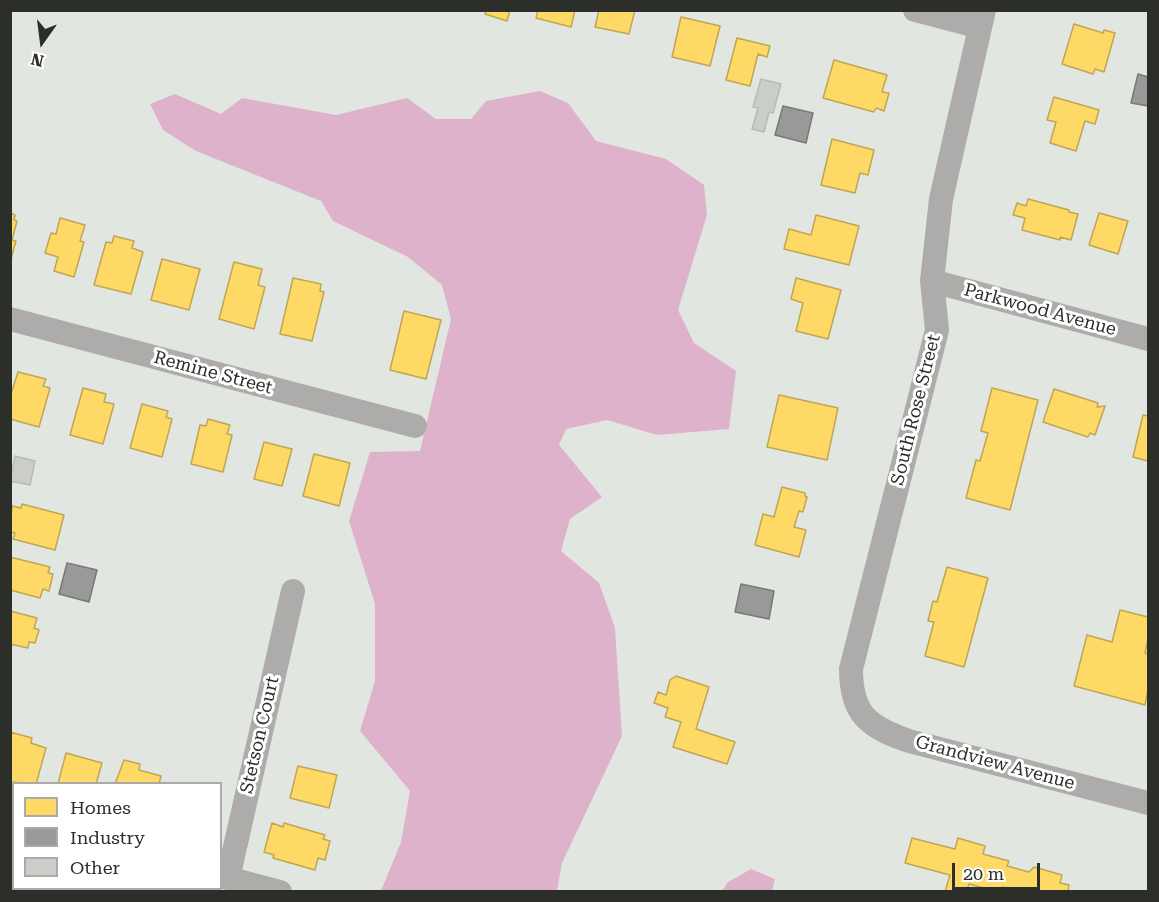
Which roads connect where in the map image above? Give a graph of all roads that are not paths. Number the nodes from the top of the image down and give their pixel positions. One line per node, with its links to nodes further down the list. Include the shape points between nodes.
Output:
1 (915, 10): 2 (street)
2 (982, 19): 3 (street, South Rose Street, via 941,199)
3 (932, 281): 5 (street, Parkwood Avenue); 8 (street, South Rose Street, via 937,330 851,669)
4 (10, 319): 6 (street, Remine Street)
5 (1149, 339)
6 (415, 426)
7 (293, 591): 10 (street, Stetson Court)
8 (856, 700): 9 (street, Grandview Avenue, via 863,715 879,730 909,741)
9 (1149, 803)
10 (224, 877): 11 (street)
11 (280, 891)

